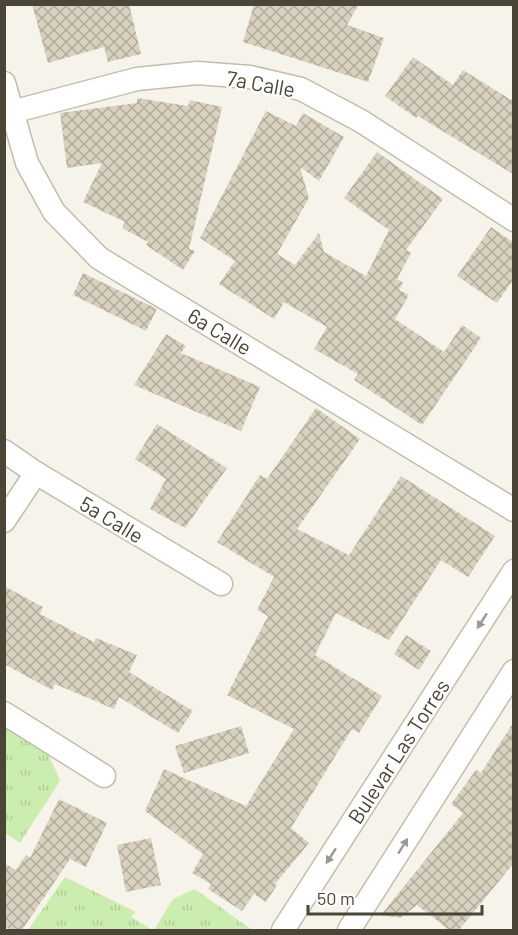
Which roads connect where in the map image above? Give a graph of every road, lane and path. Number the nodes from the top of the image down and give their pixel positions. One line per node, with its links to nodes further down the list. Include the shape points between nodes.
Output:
1 (4, 83): 2 (street, 6a Calle)
2 (8, 113): 3 (street, 7a Calle, via 137,79 197,72 301,88); 6 (street, 6a Calle, via 27,163 54,212 99,258)
3 (513, 220)
4 (4, 451): 5 (street, 5a Calle)
5 (36, 473): 7 (street); 9 (street, 5a Calle)
6 (513, 510)
7 (4, 521)
8 (513, 572): 13 (street, Bulevar Las Torres, one-way to 13)
9 (221, 584)
10 (513, 670): 14 (street, one-way to 10)
11 (4, 713): 12 (street)
12 (104, 776)
13 (284, 930)
14 (349, 930)

